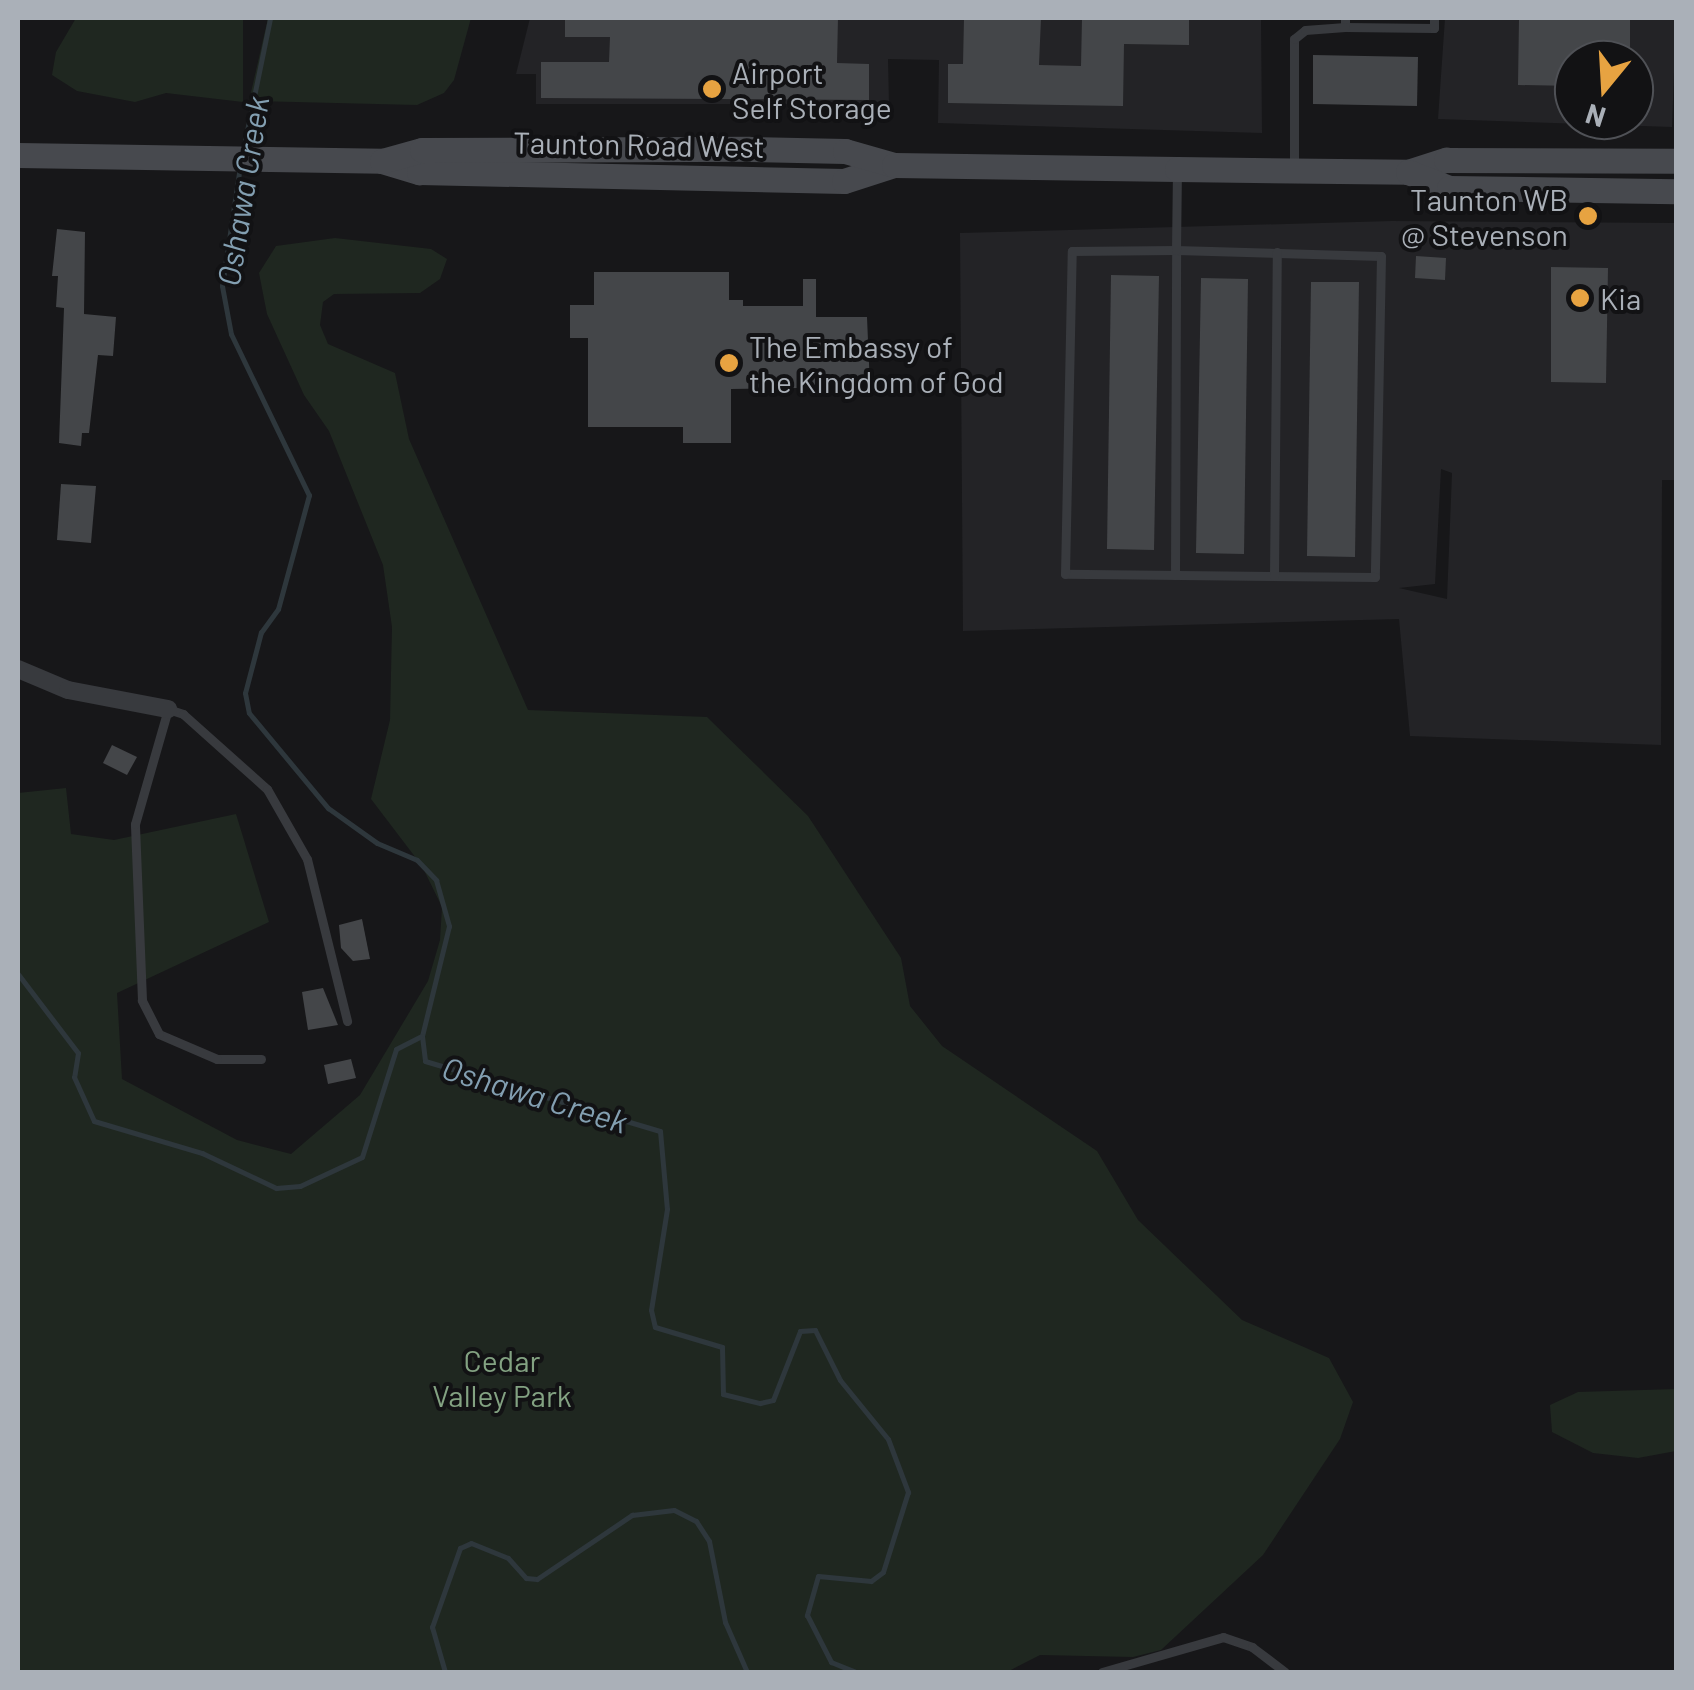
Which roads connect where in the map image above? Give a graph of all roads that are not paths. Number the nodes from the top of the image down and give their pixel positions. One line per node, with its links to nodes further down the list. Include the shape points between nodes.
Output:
1 (1434, 18): 3 (lane, via 1434,28)
2 (1345, 22): 3 (lane); 7 (lane, via 1305,30 1294,40)
3 (1390, 22)
4 (18, 155): 6 (main road, Taunton Road West, via 382,161 422,150 845,151 894,165)
5 (1676, 161): 8 (main road, Taunton Road West, via 1446,160)
6 (1177, 169): 7 (main road, Taunton Road West); 10 (lane)
7 (1294, 170): 8 (main road, Taunton Road West)
8 (1408, 172): 9 (main road, Taunton Road West, via 1448,188)
9 (1676, 191)
10 (1176, 250): 11 (lane); 12 (lane); 12 (lane, via 1072,250 1065,574)
11 (1277, 252): 13 (lane); 13 (lane, via 1381,256 1375,577)
12 (1175, 575): 13 (lane)
13 (1274, 576)
14 (18, 668): 15 (street, via 68,690)
15 (168, 709): 16 (lane, via 183,714 267,790 307,859); 17 (lane, via 135,824 142,1000 159,1034 216,1060)
16 (347, 1021)
17 (262, 1059)
18 (1102, 1672): 19 (lane, via 1223,1637 1252,1647)
19 (1285, 1672)

